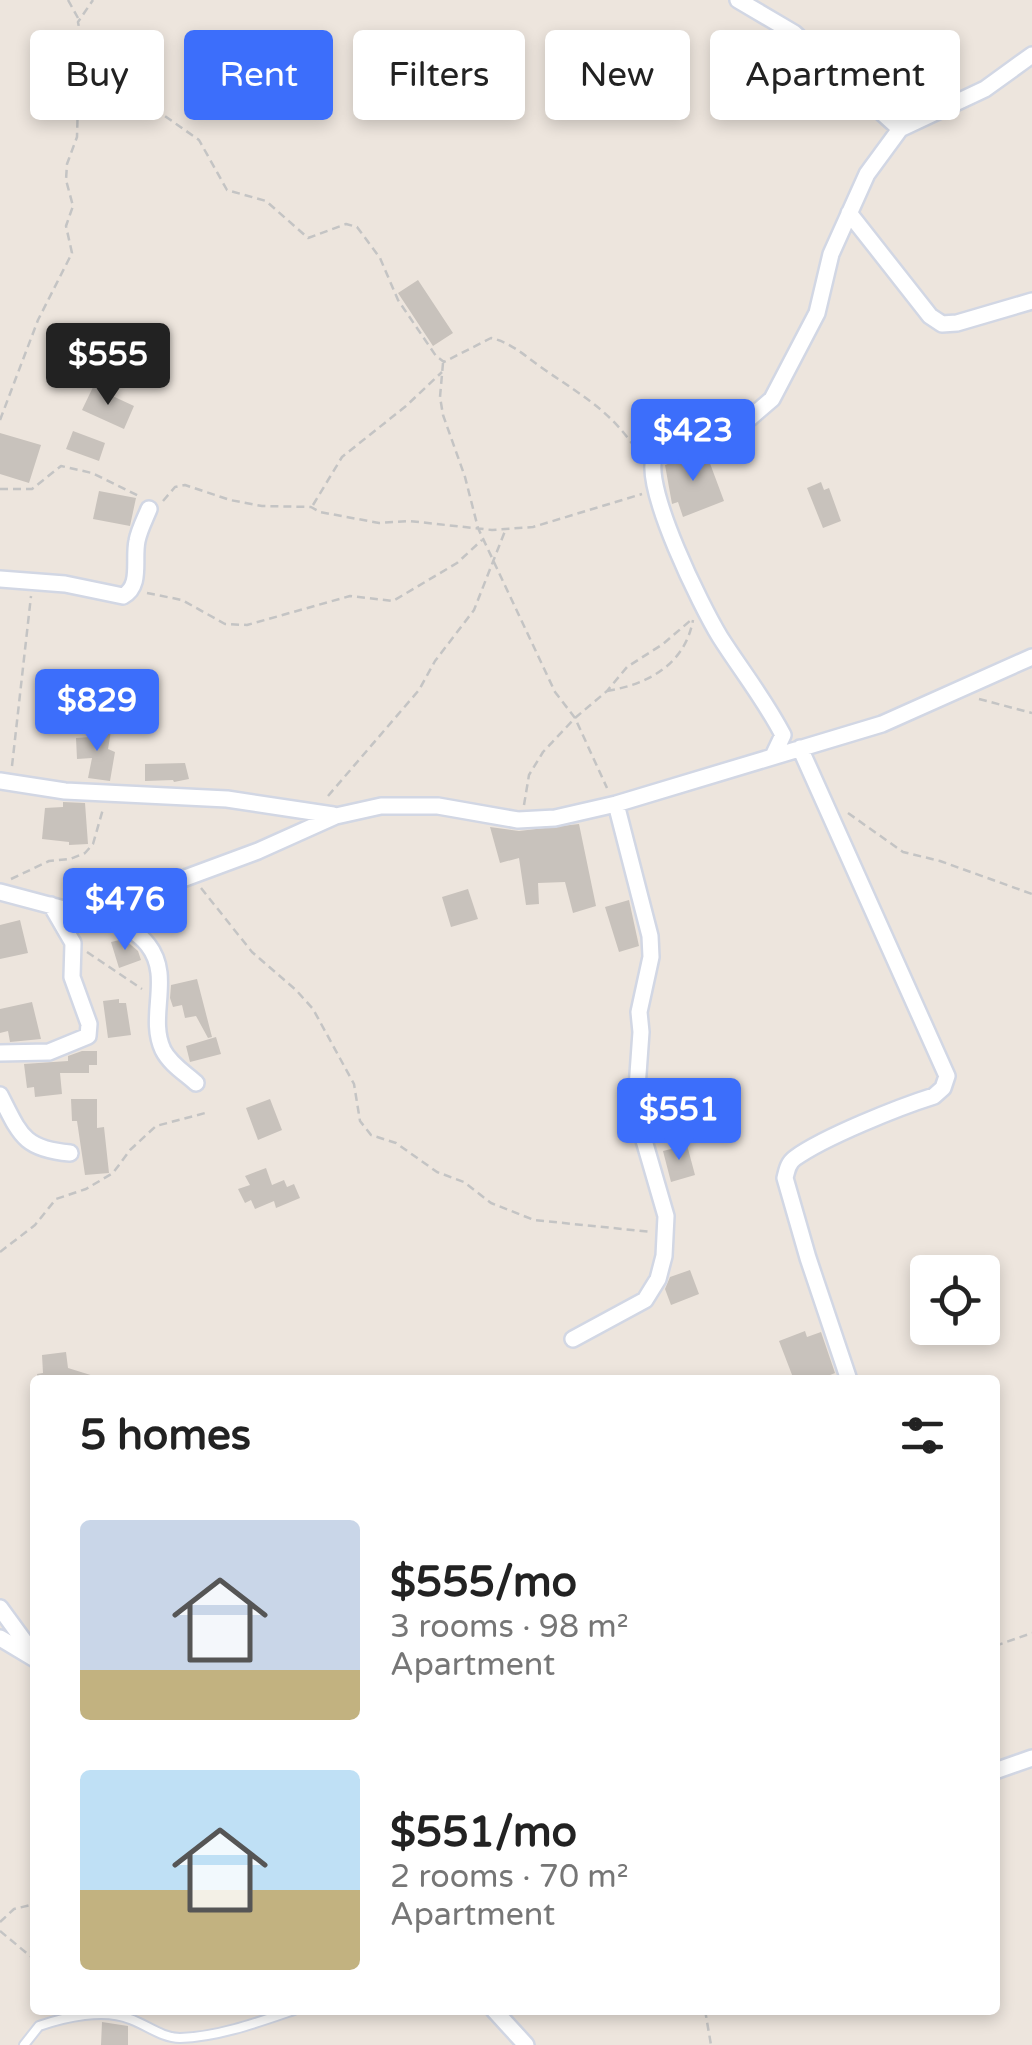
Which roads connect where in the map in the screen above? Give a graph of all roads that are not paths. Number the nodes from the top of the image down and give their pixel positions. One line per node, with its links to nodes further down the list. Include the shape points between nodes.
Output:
1 (738, 0): 3 (street, via 794,33)
2 (1032, 55): 3 (street, via 985,88)
3 (900, 128): 4 (street, via 867,174)
4 (850, 213): 5 (street, via 942,324); 10 (street, via 831,254 817,313 772,399 735,425 654,458 653,482 691,580 783,735)
5 (1032, 301)
6 (150, 509): 7 (street, via 128,594)
7 (0, 579)
8 (1032, 657): 9 (street, via 882,724)
9 (800, 748): 10 (street); 22 (street, via 947,1076 934,1096 828,1140 787,1167)
10 (774, 754): 12 (street)
11 (5, 782): 13 (street, via 227,799)
12 (616, 804): 13 (street, via 518,820 438,806 381,806); 21 (street, via 650,936 637,1088 641,1130 668,1228 658,1279 645,1300)
13 (336, 816): 16 (street)
14 (0, 889): 15 (street)
15 (52, 906): 16 (street); 17 (street, via 73,944 72,978 88,1036 49,1052)
16 (96, 911): 18 (street, via 148,944 162,984 164,1053)
17 (0, 1053)
18 (196, 1083)
19 (0, 1095): 20 (street, via 27,1142)
20 (70, 1153)
21 (573, 1339)
22 (846, 1375)
23 (0, 1608): 25 (street)
24 (0, 1638): 26 (street)
25 (30, 1651)
26 (30, 1655)
27 (1032, 1758): 28 (street)
28 (1000, 1770)
29 (100, 2015): 33 (lane, via 38,2026)
30 (116, 2015): 31 (lane, via 179,2038)
31 (280, 2015)
32 (499, 2015): 34 (street)
33 (24, 2045)
34 (526, 2045)

